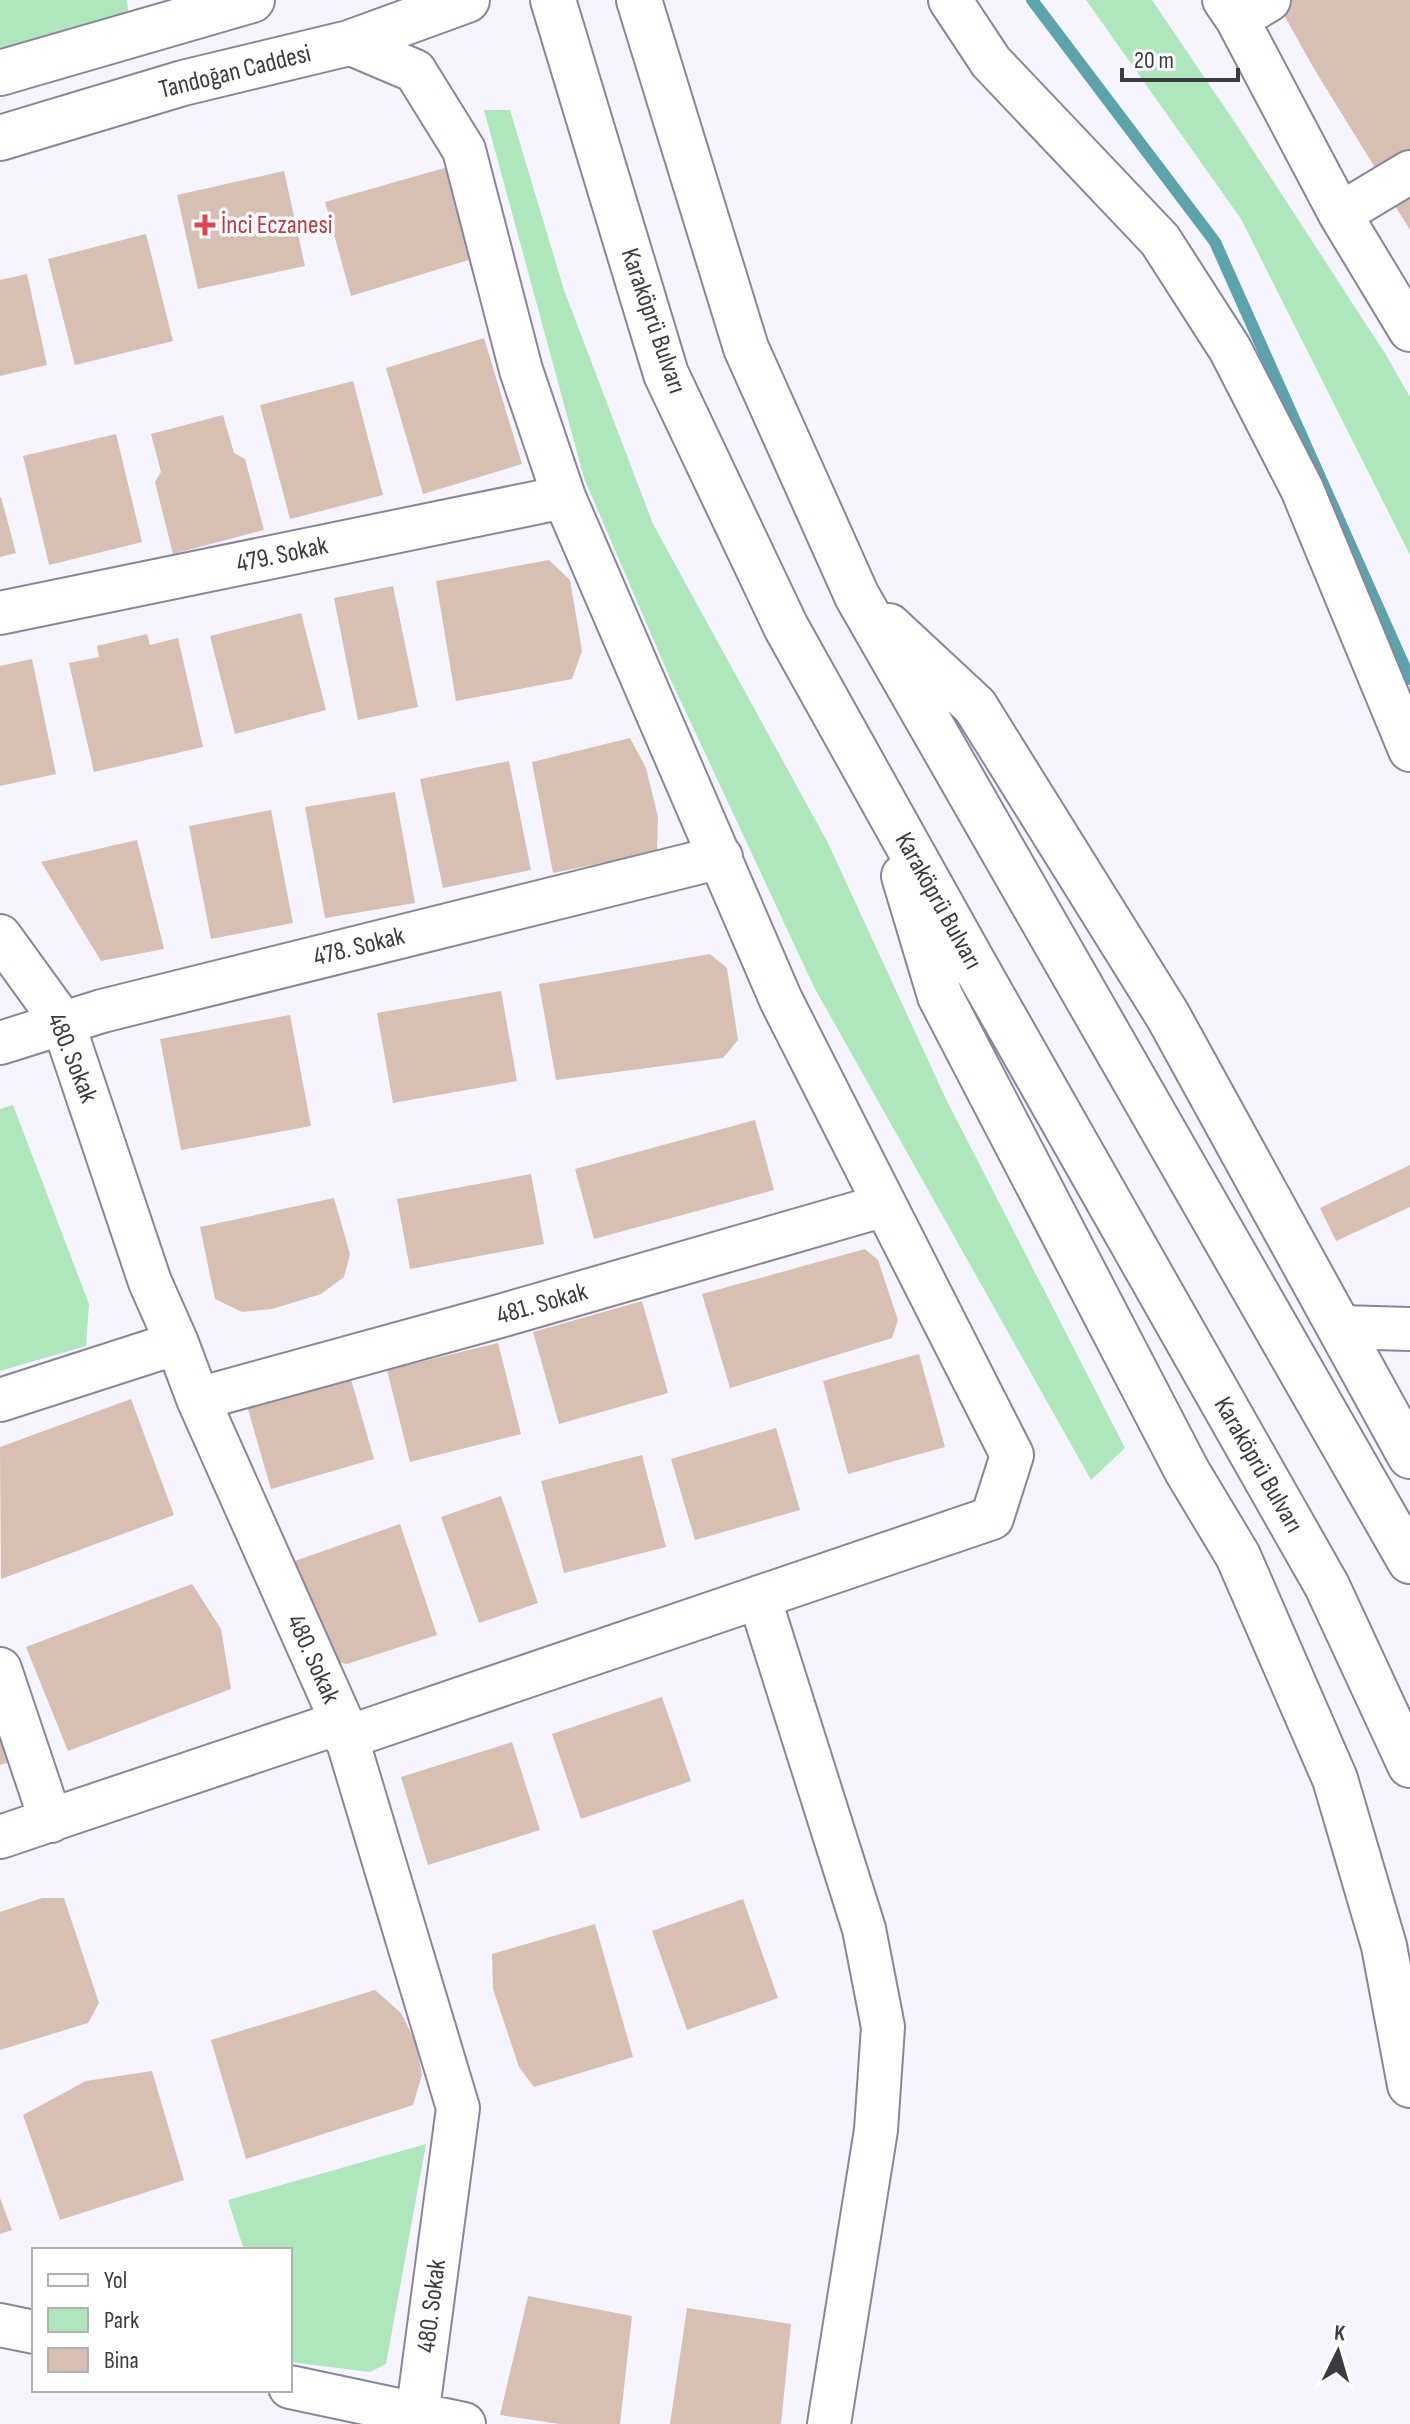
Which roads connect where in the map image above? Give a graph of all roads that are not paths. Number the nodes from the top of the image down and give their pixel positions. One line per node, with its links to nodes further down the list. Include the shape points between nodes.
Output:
1 (252, 0): 7 (main road)
2 (467, 0): 8 (main road, Tandoğan Caddesi)
3 (553, 0): 18 (main road, Karaköprü Bulvarı, via 666,374 786,627)
4 (639, 0): 15 (main road, via 746,348)
5 (950, 0): 17 (street, via 991,62 1160,240 1230,349 1302,489)
6 (1243, 6): 12 (street)
7 (172, 12): 9 (main road)
8 (349, 43): 10 (main road, Tandoğan Caddesi, via 183,83); 14 (street, via 415,71 464,150 521,370)
9 (0, 73)
10 (0, 138)
11 (1410, 172): 12 (street)
12 (1340, 214): 13 (street)
13 (1410, 330)
14 (564, 497): 16 (street, 479. Sokak); 19 (street)
15 (857, 596): 24 (main road, via 975,706 1168,1016); 30 (main road)
16 (0, 613)
17 (1410, 750)
18 (882, 801): 34 (main road, Karaköprü Bulvarı, via 1327,1586); 37 (main road, via 940,996 1187,1471 1238,1556 1335,1779 1384,1946)
19 (721, 857): 21 (street, 478. Sokak); 23 (street, via 781,1000)
20 (0, 936): 21 (street, 480. Sokak)
21 (63, 1023): 22 (street, 478. Sokak); 26 (street, 480. Sokak, via 150,1282)
22 (0, 1043)
23 (885, 1205): 27 (street, 481. Sokak); 31 (street, via 1012,1455 992,1518)
24 (1341, 1327): 25 (street); 29 (main road)
25 (1410, 1329)
26 (177, 1343): 27 (street, 480. Sokak); 28 (street)
27 (198, 1399): 33 (street, 480. Sokak)
28 (0, 1400)
29 (1410, 1456)
30 (1410, 1561)
31 (759, 1597): 33 (street); 43 (street, via 864,1929 883,2027 876,2130)
32 (0, 1669): 35 (street)
33 (343, 1730): 35 (street); 41 (street, 480. Sokak, via 458,2108)
34 (1410, 1765)
35 (51, 1821): 36 (street)
36 (0, 1837)
37 (1410, 2085)
38 (0, 2325): 39 (street)
39 (32, 2332)
40 (292, 2388): 41 (street)
41 (417, 2419): 42 (street)
42 (464, 2424)
43 (829, 2424)

